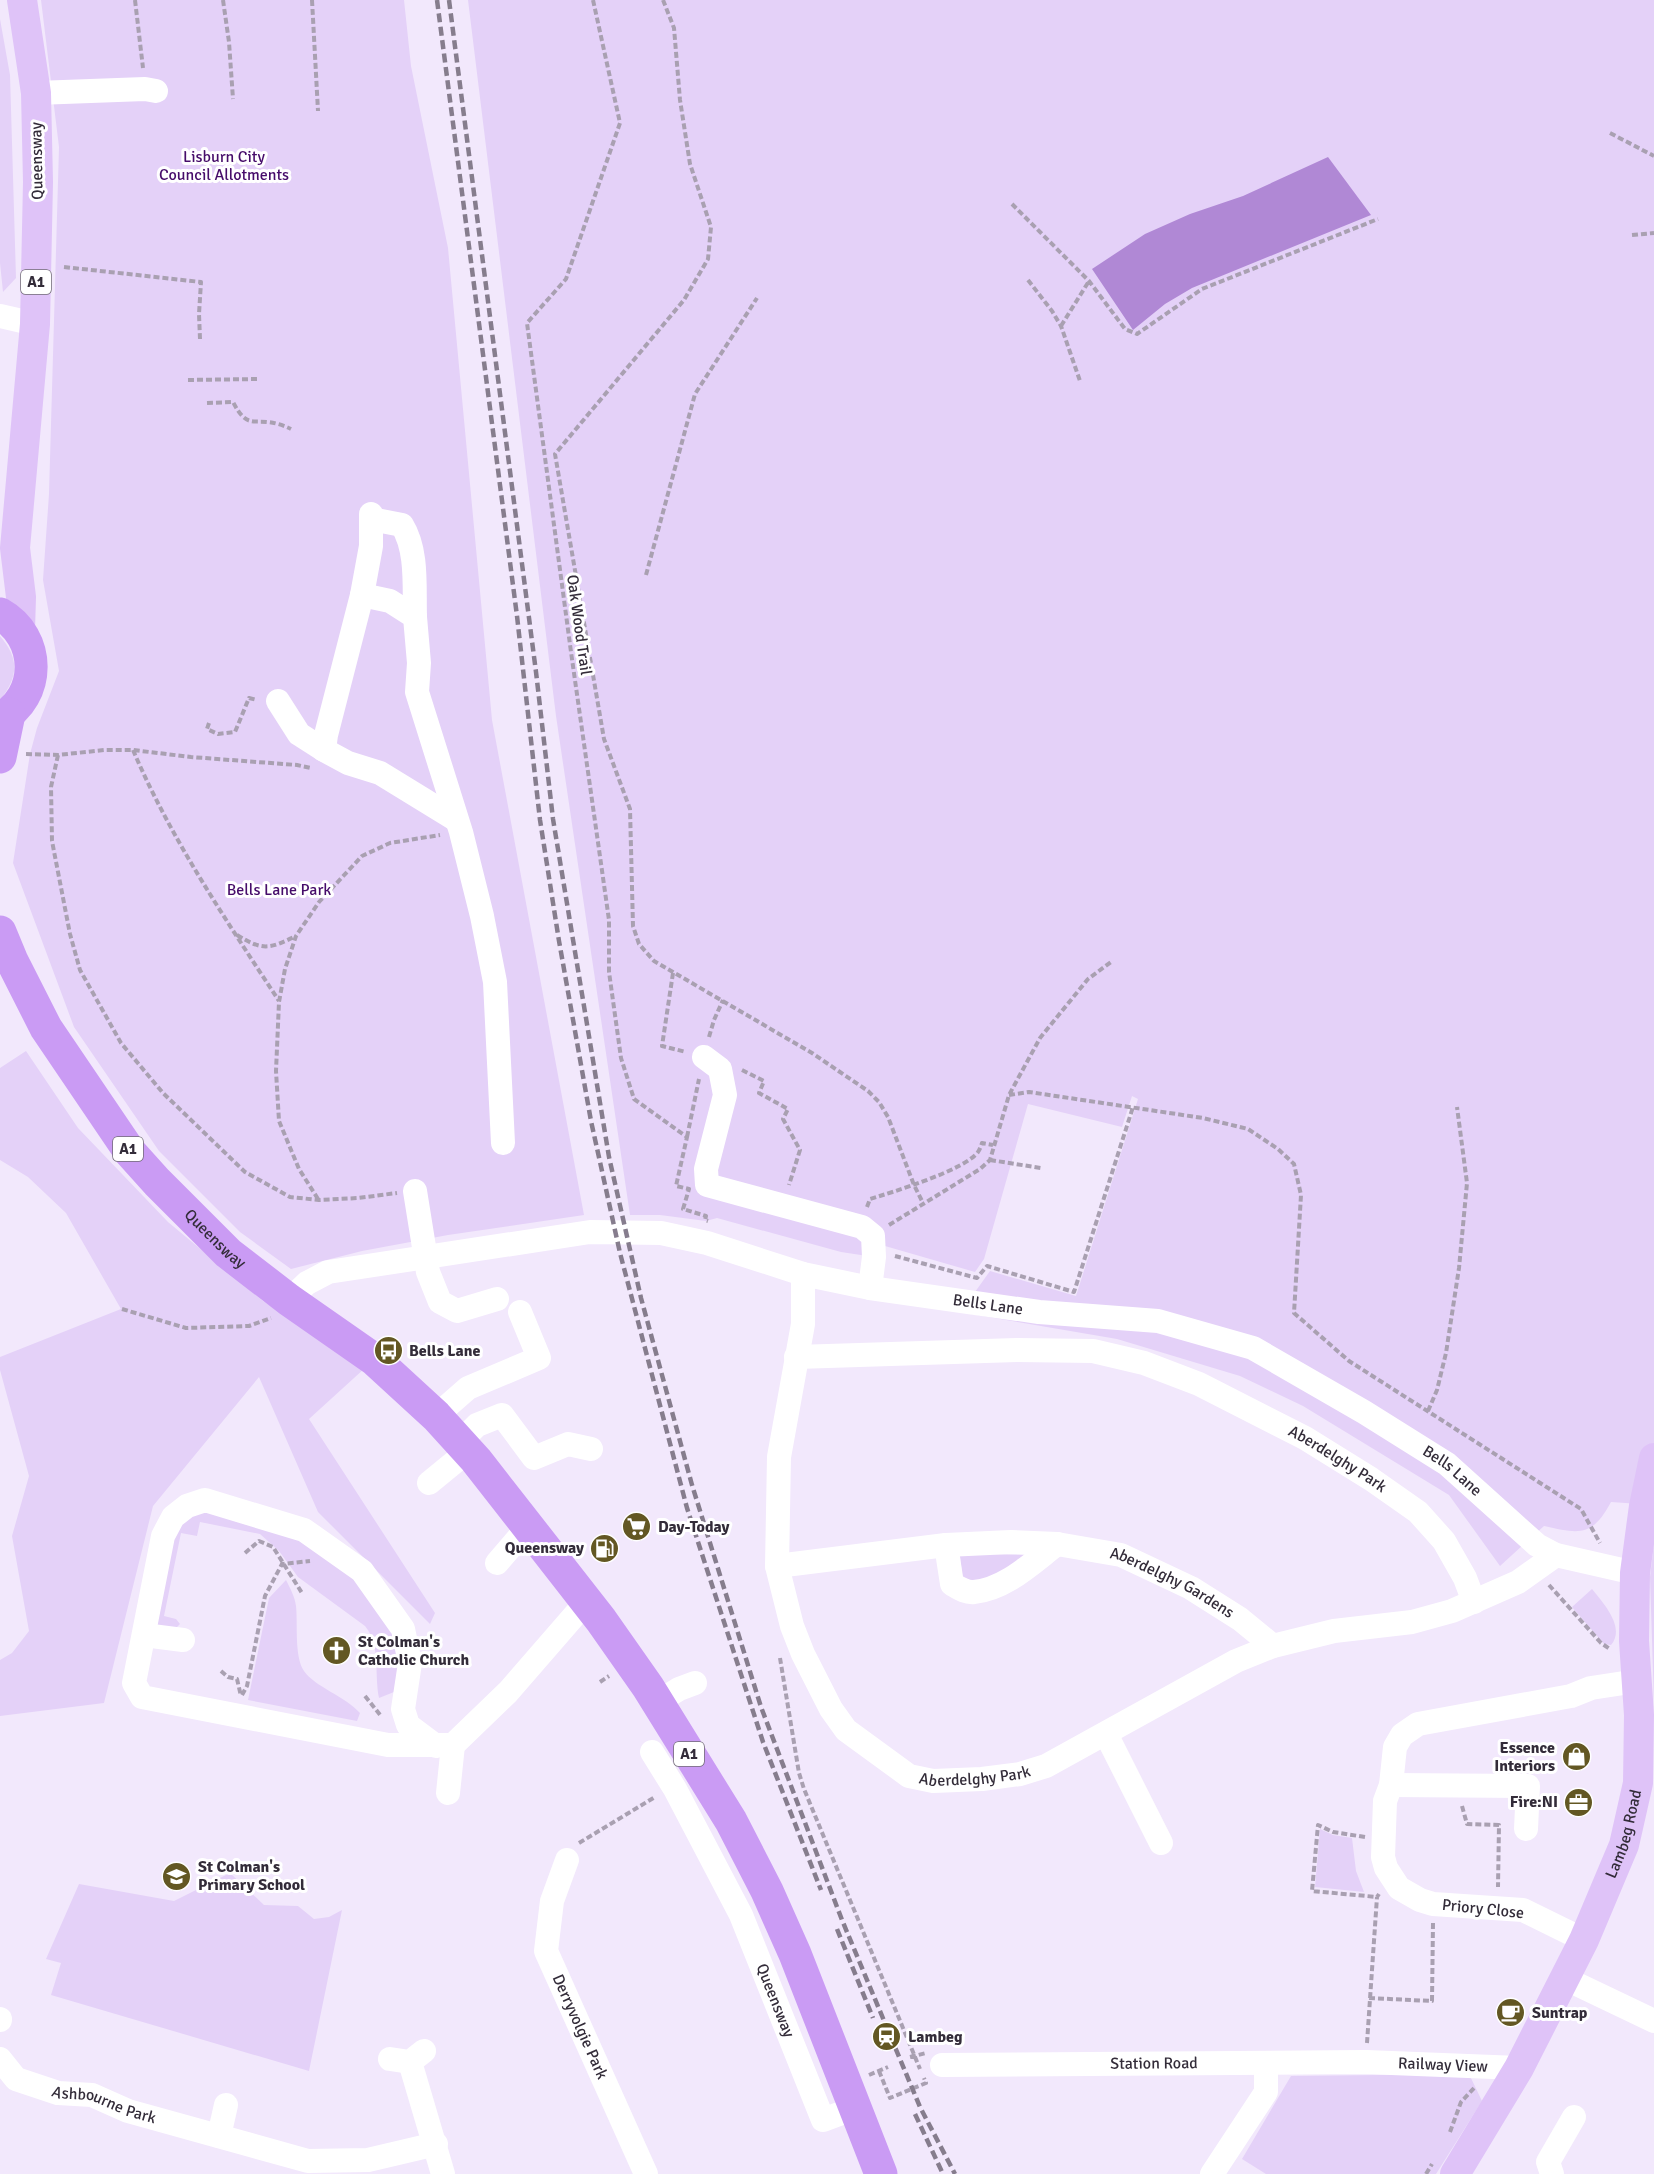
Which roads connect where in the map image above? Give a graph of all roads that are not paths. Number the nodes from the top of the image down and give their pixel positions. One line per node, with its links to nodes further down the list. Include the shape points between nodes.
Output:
1 (22, 0): 3 (main road, Queensway / A1)
2 (151, 90): 3 (street)
3 (36, 93): 5 (main road, Queensway / A1)
4 (0, 316): 5 (street)
5 (35, 324): 6 (main road, Queensway / A1)
6 (7, 557): 9 (main road, Queensway / A1, via 21,597)
7 (362, 595): 8 (street, via 390,601); 8 (street, via 371,546 371,517 402,525 409,536 413,561); 13 (street)
8 (415, 617): 14 (street, via 417,692)
9 (10, 622): 11 (highway, A1, via 29,646 32,665 30,684 22,700)
10 (278, 701): 13 (street)
11 (4, 716): 12 (highway, A1)
12 (0, 755)
13 (322, 760): 14 (street, via 380,773)
14 (455, 819): 17 (street, via 482,916 495,982)
15 (0, 932): 24 (highway, Queensway / A1, via 46,1028 130,1152 228,1253)
16 (712, 1063): 21 (street, via 725,1095 706,1169 707,1185 870,1236)
17 (503, 1143)
18 (415, 1191): 19 (street)
19 (425, 1258): 20 (street, Bells Lane, via 590,1232 661,1233); 22 (street, via 415,1276); 23 (street, via 440,1302 457,1311); 24 (street, Bells Lane, via 328,1272 307,1283)
20 (798, 1272): 21 (street, Bells Lane); 26 (street, Aberdelghy Park, via 803,1324)
21 (870, 1288): 35 (street, Bells Lane, via 1039,1312 1158,1321 1253,1348 1447,1464 1537,1545)
22 (417, 1289)
23 (497, 1299)
24 (294, 1304): 27 (highway, Queensway / A1, via 375,1360)
25 (520, 1312): 27 (street, via 539,1358 468,1388)
26 (796, 1357): 37 (street, Aberdelghy Park, via 779,1457); 40 (street, Aberdelghy Park, via 1093,1351 1144,1363 1199,1384 1305,1438 1418,1512 1444,1541)
27 (436, 1416): 28 (highway, Queensway / A1)
28 (464, 1447): 29 (street, via 477,1425 502,1415 534,1458 568,1444); 31 (street); 32 (highway, Queensway / A1)
29 (591, 1449)
30 (1654, 1458): 38 (main road, Lambeg Road, via 1644,1506)
31 (429, 1483)
32 (528, 1527): 36 (street); 39 (highway, Queensway / A1)
33 (1058, 1544): 34 (street, Aberdelghy Gardens); 34 (street, via 1004,1582 974,1593 952,1584); 43 (street, Aberdelghy Gardens, via 1121,1555 1191,1588 1240,1619)
34 (946, 1545): 37 (street, Aberdelghy Gardens)
35 (1556, 1555): 38 (street, Bells Lane); 40 (street, Aberdelghy Park, via 1518,1582)
36 (497, 1563)
37 (777, 1566): 47 (street, Aberdelghy Park, via 792,1626 831,1709 846,1730 909,1776 933,1781 1020,1774 1046,1766)
38 (1623, 1571): 44 (main road, Lambeg Road)
39 (587, 1601): 46 (highway, Queensway / A1); 48 (street, via 508,1692)
40 (1474, 1602): 43 (street, Aberdelghy Park, via 1412,1622 1334,1631)
41 (144, 1635): 42 (street); 48 (street, via 134,1683 142,1697 239,1706 388,1745); 48 (street, via 163,1536 173,1517 187,1506 205,1500 304,1530 363,1571 403,1629 410,1663 403,1709 408,1725)
42 (183, 1640)
43 (1273, 1647): 47 (street, Aberdelghy Park, via 1236,1661)
44 (1636, 1673): 51 (main road, Lambeg Road); 53 (street, via 1571,1696 1418,1724 1402,1735 1395,1747)
45 (695, 1683): 46 (street)
46 (658, 1702): 50 (highway, Queensway / A1)
47 (1106, 1734): 55 (street)
48 (445, 1745): 52 (street)
49 (652, 1752): 50 (street, Queensway)
50 (688, 1781): 73 (highway, Queensway / A1, via 731,1821 767,1891)
51 (1646, 1782): 57 (main road, Lambeg Road)
52 (448, 1793)
53 (1388, 1793): 54 (street, via 1455,1785 1528,1786); 57 (street, Priory Close, via 1383,1839 1384,1889 1399,1888 1433,1904 1523,1910)
54 (1526, 1829)
55 (1161, 1843)
56 (568, 1872): 72 (street, Derryvolgie Park, via 552,1901 546,1951)
57 (1584, 1940): 58 (main road, Lambeg Road)
58 (1564, 1978): 59 (street); 65 (main road, Lambeg Road)
59 (1654, 2021)
60 (408, 2057): 69 (street)
61 (0, 2060): 68 (street, Ashbourne Park, via 16,2079 58,2093 92,2095 128,2111)
62 (1366, 2062): 63 (street, Station Road); 65 (street, Railway View)
63 (1266, 2063): 64 (street, Station Road); 74 (street, via 1266,2092)
64 (942, 2065)
65 (1519, 2068): 70 (main road, Lambeg Road)
66 (226, 2105): 68 (street)
67 (1574, 2117): 75 (street, via 1548,2162)
68 (219, 2136): 69 (street, Ashbourne Park, via 308,2161 368,2160)
69 (436, 2144): 71 (street)
70 (1455, 2162)
71 (443, 2174)
72 (646, 2174)
73 (881, 2174)
74 (1212, 2174)
75 (1552, 2174)

